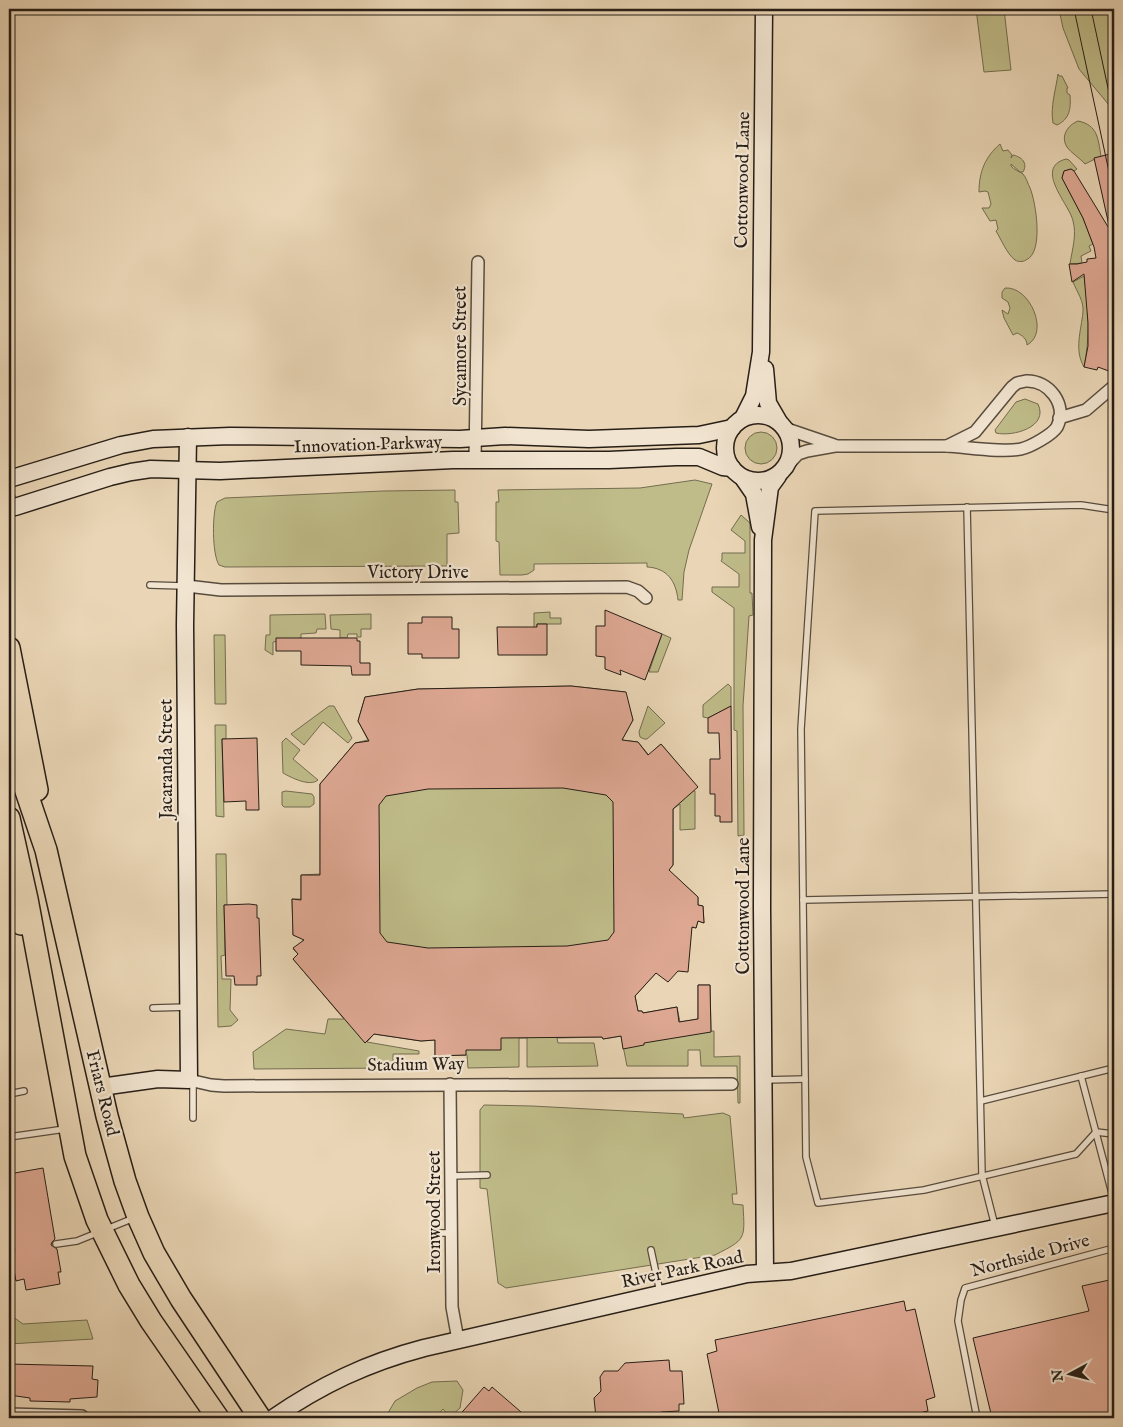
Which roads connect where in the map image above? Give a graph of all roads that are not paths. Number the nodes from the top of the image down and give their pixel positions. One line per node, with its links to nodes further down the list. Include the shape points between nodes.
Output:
1 (764, 9): 5 (street, Cottonwood Lane)
2 (12, 96): 3 (lane)
3 (12, 141)
4 (478, 262): 11 (street, Sycamore Street)
5 (762, 352): 8 (street, Cottonwood Lane, via 754,396); 9 (street, Cottonwood Lane, via 768,403)
6 (1114, 386): 7 (street, via 1086,410)
7 (1059, 418): 13 (street, Innovation Parkway, via 1053,432 1022,449); 13 (street, Innovation Parkway, via 1059,408 1047,387 1033,381 1017,383 1007,391 976,432)
8 (738, 423): 9 (street, Innovation Parkway, via 758,415 772,418); 11 (street, Innovation Parkway, via 699,435 683,436); 17 (street, via 728,434 725,448)
9 (781, 425): 12 (street, Innovation Parkway); 16 (street, via 791,447 790,459)
10 (188, 437): 11 (street, Innovation Parkway); 15 (street, Jacaranda Street); 18 (street, Innovation Parkway, via 121,445)
11 (476, 438): 14 (street, Sycamore Street)
12 (835, 446): 13 (street, Innovation Parkway); 16 (street, Innovation Parkway, via 798,454)
13 (947, 446)
14 (475, 460): 15 (street, Innovation Parkway); 17 (street, Innovation Parkway, via 699,457)
15 (189, 471): 20 (street, Innovation Parkway, via 158,469 131,472); 25 (street, Jacaranda Street)
16 (782, 471): 17 (street, Innovation Parkway, via 764,482 749,481); 23 (street, Cottonwood Lane, via 770,487)
17 (737, 473): 23 (street, Cottonwood Lane, via 754,494)
18 (9, 479)
19 (9, 488): 20 (lane)
20 (12, 507)
21 (967, 507): 22 (lane, via 1081,505); 33 (lane); 34 (lane, via 815,511 801,730)
22 (1114, 510)
23 (763, 540): 41 (street, Cottonwood Lane)
24 (150, 585): 25 (lane)
25 (186, 586): 26 (street, Victory Drive, via 221,590 627,587); 36 (street, Jacaranda Street)
26 (646, 598)
27 (9, 648): 30 (highway, via 35,773)
28 (9, 741): 30 (highway, Friars Road)
29 (9, 818): 35 (highway)
30 (46, 850): 45 (highway, Friars Road)
31 (9, 891): 35 (highway)
32 (1114, 894): 33 (lane)
33 (976, 897): 34 (lane); 48 (lane)
34 (803, 900): 42 (lane)
35 (41, 974): 50 (highway)
36 (189, 1007): 37 (lane); 40 (street, Jacaranda Street)
37 (153, 1008)
38 (1114, 1068): 39 (lane)
39 (1081, 1076): 48 (lane); 51 (lane)
40 (191, 1080): 43 (street, Stadium Way, via 224,1086); 45 (street, Stadium Way, via 158,1079); 49 (lane)
41 (763, 1080): 42 (lane); 66 (street, Cottonwood Lane)
42 (805, 1080): 55 (lane, via 806,1157 818,1203 924,1190)
43 (450, 1084): 44 (street, Stadium Way); 56 (street, Ironwood Street)
44 (732, 1084)
45 (101, 1087): 58 (highway, Friars Road, via 125,1181)
46 (24, 1091): 47 (lane)
47 (9, 1094)
48 (980, 1101): 55 (lane)
49 (193, 1118)
50 (69, 1128): 53 (lane); 60 (highway, via 75,1156)
51 (1096, 1132): 52 (lane); 55 (lane, via 1076,1154); 57 (lane)
52 (1114, 1134)
53 (9, 1137)
54 (487, 1175): 56 (lane)
55 (982, 1175): 59 (lane)
56 (451, 1176): 62 (street, Ironwood Street)
57 (1114, 1203): 59 (street, River Park Road)
58 (138, 1217): 60 (lane); 72 (highway, Friars Road, via 154,1253)
59 (995, 1228): 66 (street, River Park Road, via 791,1271)
60 (102, 1230): 63 (lane, via 77,1241); 71 (highway, via 129,1285)
61 (435, 1233): 62 (lane)
62 (452, 1233): 68 (street, Ironwood Street, via 452,1307)
63 (56, 1244)
64 (1114, 1248): 74 (lane, Northside Drive, via 966,1288 960,1300 958,1322)
65 (651, 1250): 67 (lane)
66 (765, 1272): 67 (street, River Park Road)
67 (660, 1294): 68 (street, River Park Road)
68 (458, 1340): 73 (street, River Park Road, via 399,1354 355,1371 322,1387)
69 (9, 1414): 70 (street)
70 (82, 1416)
71 (218, 1418)
72 (260, 1418)
73 (273, 1418)
74 (977, 1418)

